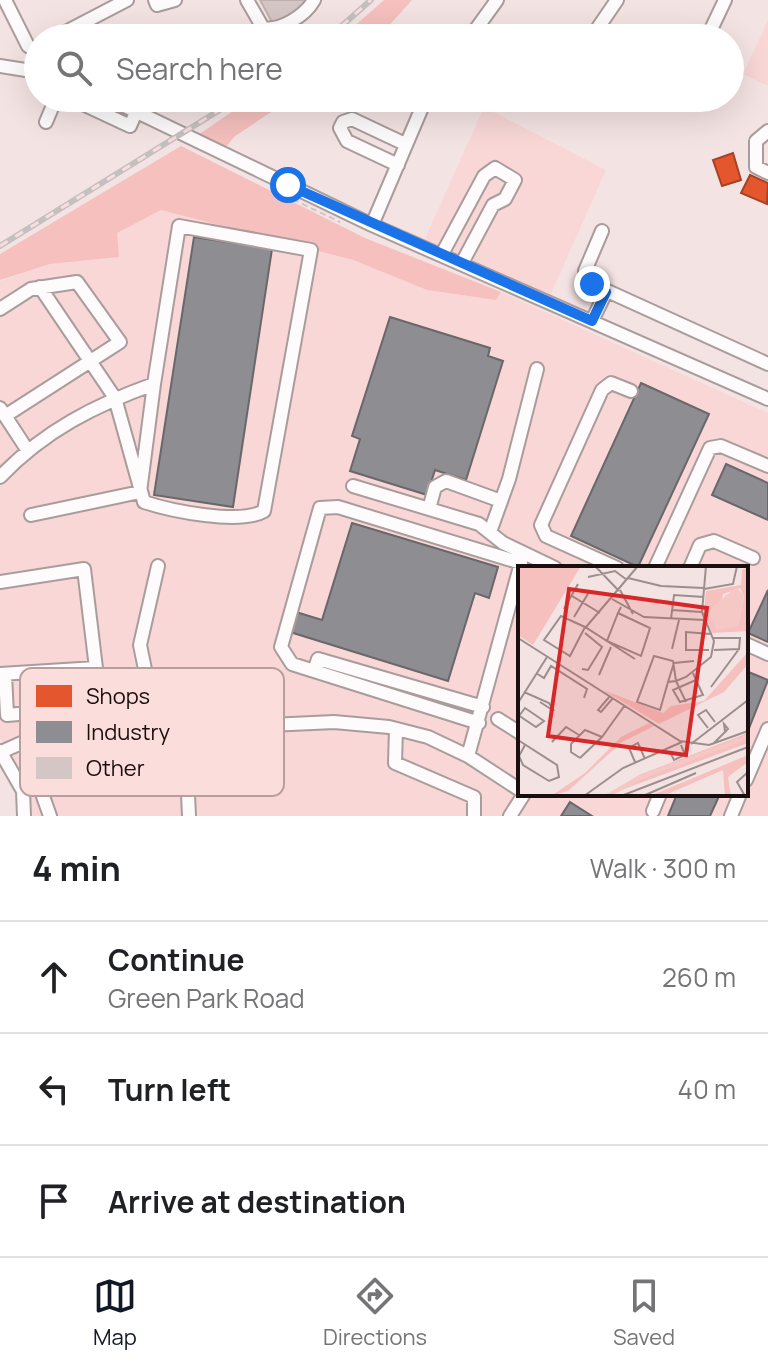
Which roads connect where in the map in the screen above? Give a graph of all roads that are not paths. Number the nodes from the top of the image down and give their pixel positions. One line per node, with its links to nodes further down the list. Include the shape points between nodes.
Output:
1 (5, 0): 16 (street)
2 (127, 0): 10 (street)
3 (155, 0): 4 (street, via 157,5)
4 (175, 0)
5 (247, 0): 11 (street)
6 (314, 0): 12 (street, via 309,10)
7 (497, 0): 13 (street)
8 (617, 0): 14 (street)
9 (725, 0): 15 (street)
10 (81, 24)
11 (261, 24)
12 (284, 24)
13 (480, 24)
14 (601, 24)
15 (714, 24)
16 (24, 38)
17 (0, 66): 18 (street)
18 (24, 69)
19 (50, 112): 23 (street)
20 (100, 112): 21 (street, via 130,126)
21 (136, 112): 28 (street)
22 (420, 112): 25 (street)
23 (46, 122)
24 (768, 131): 27 (street, via 756,141 754,160)
25 (405, 144): 26 (street); 26 (street, via 352,119 340,128 347,141)
26 (398, 165): 28 (street)
27 (768, 173)
28 (372, 225): 30 (street)
29 (602, 231): 33 (street, via 585,271 592,284)
30 (442, 254): 31 (street); 31 (street, via 484,176 495,168 515,180 505,199 493,205)
31 (462, 263): 35 (street)
32 (40, 287): 34 (street); 36 (street); 36 (street, via 77,282 120,342)
33 (606, 292): 35 (street); 37 (street)
34 (0, 309)
35 (592, 321): 42 (street)
36 (91, 361): 41 (street); 43 (street)
37 (768, 364)
38 (537, 369): 49 (street)
39 (154, 384): 41 (street); 48 (street); 48 (street, via 179,226 311,250 264,511 253,517 156,506 144,502)
40 (631, 391): 57 (street, via 611,383 602,390 541,525 546,536)
41 (115, 398): 44 (street, via 62,424); 48 (street)
42 (768, 399)
43 (3, 412): 44 (street)
44 (28, 451): 46 (street)
45 (768, 466): 58 (street, via 721,446 710,448)
46 (0, 477)
47 (353, 486): 50 (street)
48 (140, 492): 51 (street)
49 (501, 501): 50 (street, via 446,481 435,487); 52 (street)
50 (429, 509): 52 (street)
51 (31, 515)
52 (490, 532): 56 (street)
53 (753, 558): 59 (street, via 714,541 700,545)
54 (158, 566): 65 (street, via 140,645)
55 (520, 566): 66 (street, via 338,507 320,508 281,647 292,664)
56 (551, 566)
57 (613, 566)
58 (656, 566)
59 (691, 566)
60 (518, 574): 68 (street)
61 (0, 582): 64 (street, via 84,569)
62 (748, 645): 63 (street)
63 (768, 654)
64 (96, 668)
65 (145, 668)
66 (314, 671): 68 (street, via 318,659); 71 (street)
67 (2, 674): 69 (street, via 7,715)
68 (483, 707): 71 (street)
69 (20, 714)
70 (498, 719): 75 (street)
71 (479, 723): 78 (street)
72 (284, 724): 73 (street, via 334,722)
73 (396, 729): 78 (street); 92 (street, via 395,763 474,797)
74 (768, 729): 79 (street)
75 (518, 732)
76 (20, 743): 77 (street)
77 (0, 751): 80 (street)
78 (468, 756): 81 (street)
79 (748, 775)
80 (20, 786)
81 (518, 789)
82 (23, 796): 89 (street)
83 (43, 796): 90 (street)
84 (188, 796): 91 (street)
85 (520, 796): 93 (street)
86 (659, 796): 88 (street)
87 (739, 796): 94 (street)
88 (653, 811)
89 (24, 816)
90 (50, 816)
91 (189, 816)
92 (474, 816)
93 (510, 816)
94 (731, 816)

